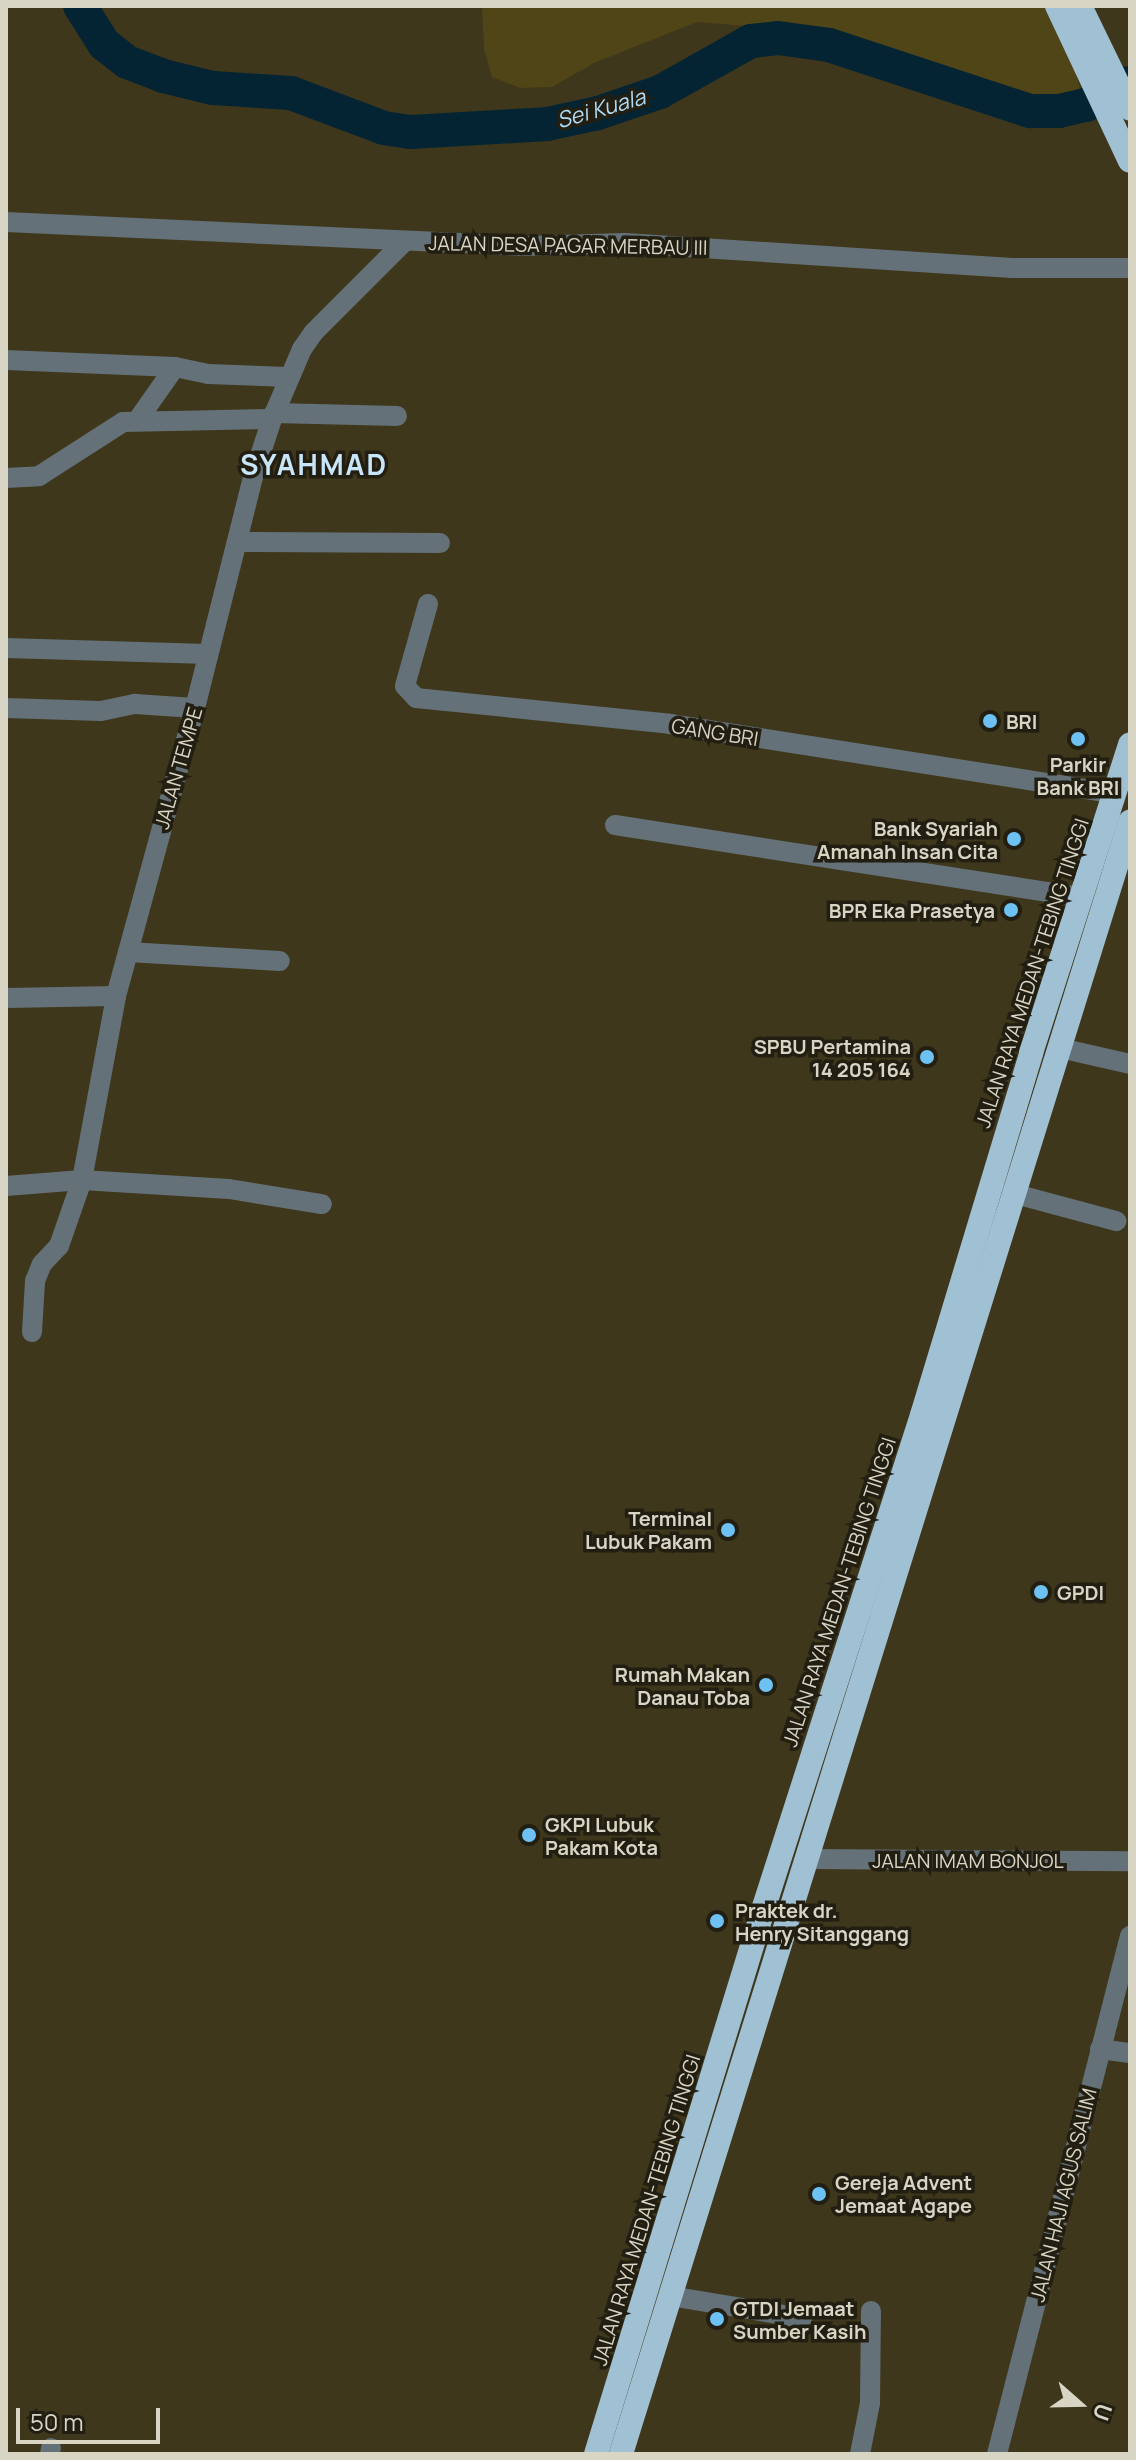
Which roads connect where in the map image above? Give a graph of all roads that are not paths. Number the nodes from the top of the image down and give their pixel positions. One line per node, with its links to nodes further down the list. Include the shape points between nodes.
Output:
1 (1057, 6): 3 (highway)
2 (1080, 6): 3 (highway)
3 (1090, 51): 4 (highway); 5 (highway)
4 (1130, 109)
5 (1130, 161)
6 (6, 222): 7 (street, JALAN DESA PAGAR MERBAU III)
7 (400, 241): 8 (street, JALAN DESA PAGAR MERBAU III, via 625,243 1012,268); 11 (street, JALAN TEMPE, via 313,333)
8 (1130, 268)
9 (6, 360): 10 (street)
10 (181, 368): 11 (street); 14 (street)
11 (289, 377): 12 (street, JALAN TEMPE)
12 (273, 416): 13 (street); 14 (street); 16 (street, JALAN TEMPE)
13 (397, 416)
14 (138, 421): 15 (street, via 116,426 39,476)
15 (6, 478)
16 (238, 542): 17 (street); 20 (street, JALAN TEMPE)
17 (440, 543)
18 (428, 604): 24 (street, GANG BRI, via 405,686 416,698 677,725)
19 (6, 648): 20 (street)
20 (208, 654): 22 (street, JALAN TEMPE)
21 (6, 708): 22 (street)
22 (195, 708): 28 (street, JALAN TEMPE)
23 (1130, 744): 24 (highway, JALAN RAYA MEDAN-TEBING TINGGI)
24 (1115, 794): 27 (highway, JALAN RAYA MEDAN-TEBING TINGGI)
25 (1130, 822): 32 (highway, JALAN RAYA MEDAN-TEBING TINGGI)
26 (615, 825): 27 (street)
27 (1080, 897): 40 (highway, JALAN RAYA MEDAN-TEBING TINGGI)
28 (128, 952): 29 (street); 30 (street, JALAN TEMPE)
29 (280, 961)
30 (116, 996): 31 (street); 34 (street, JALAN TEMPE)
31 (6, 998)
32 (1060, 1048): 33 (street); 36 (highway, JALAN RAYA MEDAN-TEBING TINGGI)
33 (1130, 1064)
34 (82, 1180): 35 (street); 37 (street, via 229,1189); 39 (street, JALAN TEMPE, via 59,1246 38,1271)
35 (6, 1186)
36 (1015, 1194): 38 (street); 40 (highway, JALAN RAYA MEDAN-TEBING TINGGI)
37 (322, 1204)
38 (1116, 1221)
39 (32, 1332)
40 (933, 1418): 41 (highway, JALAN RAYA MEDAN-TEBING TINGGI)
41 (866, 1626): 42 (highway, JALAN RAYA MEDAN-TEBING TINGGI); 45 (highway, JALAN RAYA MEDAN-TEBING TINGGI)
42 (807, 1859): 43 (street, JALAN IMAM BONJOL); 46 (highway, JALAN RAYA MEDAN-TEBING TINGGI)
43 (1130, 1861)
44 (1130, 1936): 47 (street, JALAN HAJI AGUS SALIM)
45 (741, 1982): 46 (highway); 52 (highway, JALAN RAYA MEDAN-TEBING TINGGI)
46 (766, 1989): 49 (highway, JALAN RAYA MEDAN-TEBING TINGGI)
47 (1100, 2049): 48 (street); 55 (street, JALAN HAJI AGUS SALIM)
48 (1130, 2053)
49 (670, 2296): 51 (street); 53 (highway, JALAN RAYA MEDAN-TEBING TINGGI)
50 (871, 2311): 54 (street, via 870,2403)
51 (802, 2318)
52 (596, 2454)
53 (621, 2454)
54 (860, 2454)
55 (997, 2454)

